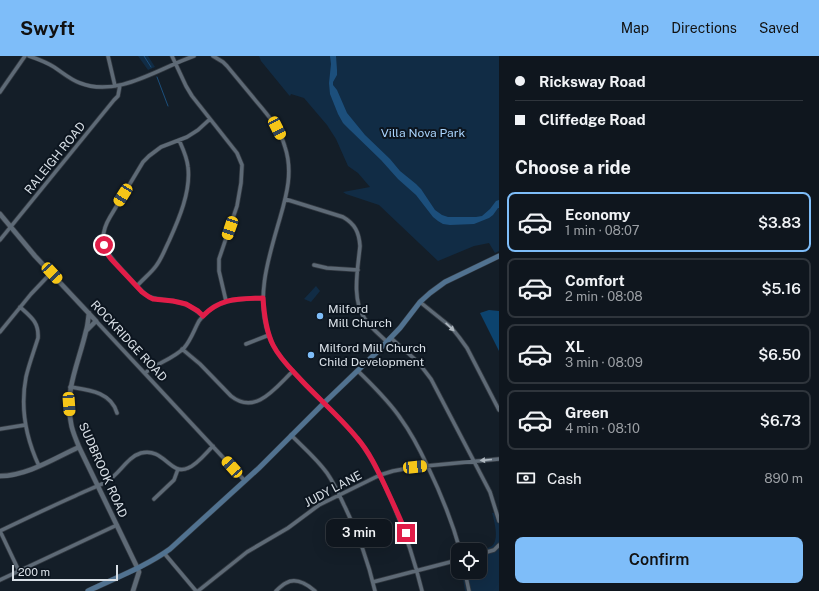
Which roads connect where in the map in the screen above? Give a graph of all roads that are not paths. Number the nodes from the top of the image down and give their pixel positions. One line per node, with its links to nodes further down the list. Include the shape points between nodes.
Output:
1 (25, 56): 10 (street)
2 (29, 56): 9 (street, via 47,63 78,83 95,87)
3 (108, 56): 9 (street)
4 (172, 56): 7 (street)
5 (194, 56): 7 (street)
6 (213, 56): 13 (street, via 227,66 282,137 289,168)
7 (175, 64): 8 (street); 11 (street, via 192,96)
8 (120, 85): 9 (street); 15 (street, RALEIGH ROAD, via 118,96)
9 (115, 86)
10 (0, 92)
11 (210, 119): 12 (street, via 188,137); 23 (street, via 237,152 242,165 242,183 237,206 219,259)
12 (179, 140): 21 (street, via 187,160 188,174 183,207 161,259); 21 (street, via 161,147 143,162 106,223 103,239 108,255)
13 (285, 199): 19 (street, via 337,214 352,223 360,238); 22 (street, via 268,260)
14 (0, 214): 15 (street, ROCKRIDGE ROAD)
15 (11, 227): 16 (street, RALEIGH ROAD); 20 (street, ROCKRIDGE ROAD)
16 (0, 240)
17 (499, 256): 24 (main road, via 445,282)
18 (314, 265): 19 (street)
19 (358, 270): 32 (street, via 359,308 364,319)
20 (52, 273): 25 (street); 26 (street, ROCKRIDGE ROAD)
21 (137, 286): 27 (street, via 153,299 186,304)
22 (263, 298): 23 (street); 31 (street)
23 (226, 301): 27 (street, via 216,305)
24 (420, 302): 32 (main road); 40 (street, one-way to 40, via 451,327 459,337)
25 (20, 308): 30 (street); 42 (street, via 34,320 38,328 38,338 25,387)
26 (89, 313): 28 (street, ROCKRIDGE ROAD); 29 (street, SUDBROOK ROAD)
27 (203, 316): 34 (street)
28 (96, 321): 29 (street, SUDBROOK ROAD); 37 (street, ROCKRIDGE ROAD)
29 (87, 330): 38 (street, SUDBROOK ROAD)
30 (0, 332)
31 (269, 335): 33 (street); 35 (street, via 278,353)
32 (389, 340): 36 (main road); 48 (street, via 418,362 428,374)
33 (246, 344)
34 (182, 349): 35 (street, via 231,396 244,403 264,399); 37 (street)
35 (293, 371): 39 (street)
36 (358, 371): 39 (main road); 50 (street, via 402,420)
37 (145, 373): 45 (street, ROCKRIDGE ROAD)
38 (70, 387): 41 (street, via 104,395 112,402); 46 (street, SUDBROOK ROAD, via 72,430)
39 (324, 403): 44 (main road); 52 (street, via 358,438)
40 (499, 410)
41 (117, 413)
42 (26, 425): 43 (street); 49 (street)
43 (0, 429)
44 (291, 435): 54 (main road); 56 (street, via 326,472)
45 (213, 446): 51 (street, via 193,466); 54 (street, ROCKRIDGE ROAD)
46 (79, 447): 49 (street); 55 (street, SUDBROOK ROAD)
47 (499, 459): 48 (street, JUDY LANE, one-way to 48)
48 (474, 461): 50 (street, JUDY LANE); 58 (street, via 490,492)
49 (39, 466): 53 (street, via 14,475)
50 (427, 466): 52 (street, JUDY LANE); 61 (street, via 443,500)
51 (178, 469): 55 (street, via 160,455 147,452 135,456 108,480); 57 (street, via 174,480)
52 (380, 475): 56 (street, JUDY LANE); 68 (street, via 403,526)
53 (0, 476)
54 (245, 481): 64 (main road)
55 (98, 485): 59 (street, SUDBROOK ROAD); 60 (street)
56 (339, 495): 71 (street, via 362,545); 74 (street, JUDY LANE, via 319,505 288,528 247,552)
57 (154, 499)
58 (499, 521)
59 (117, 525): 66 (street, SUDBROOK ROAD); 67 (street)
60 (0, 531): 67 (street)
61 (458, 543)
62 (499, 545): 63 (street)
63 (487, 552)
64 (164, 553): 66 (main road); 74 (street)
65 (451, 562): 68 (street)
66 (137, 567): 72 (main road); 73 (street, via 139,572)
67 (19, 571): 70 (street)
68 (417, 571): 71 (street); 78 (street)
69 (466, 579): 79 (street)
70 (0, 580)
71 (373, 582): 77 (street)
72 (88, 591)
73 (133, 591)
74 (197, 591)
75 (276, 591): 76 (street, via 292,581 302,582)
76 (316, 591)
77 (375, 591)
78 (422, 591)
79 (469, 591)

